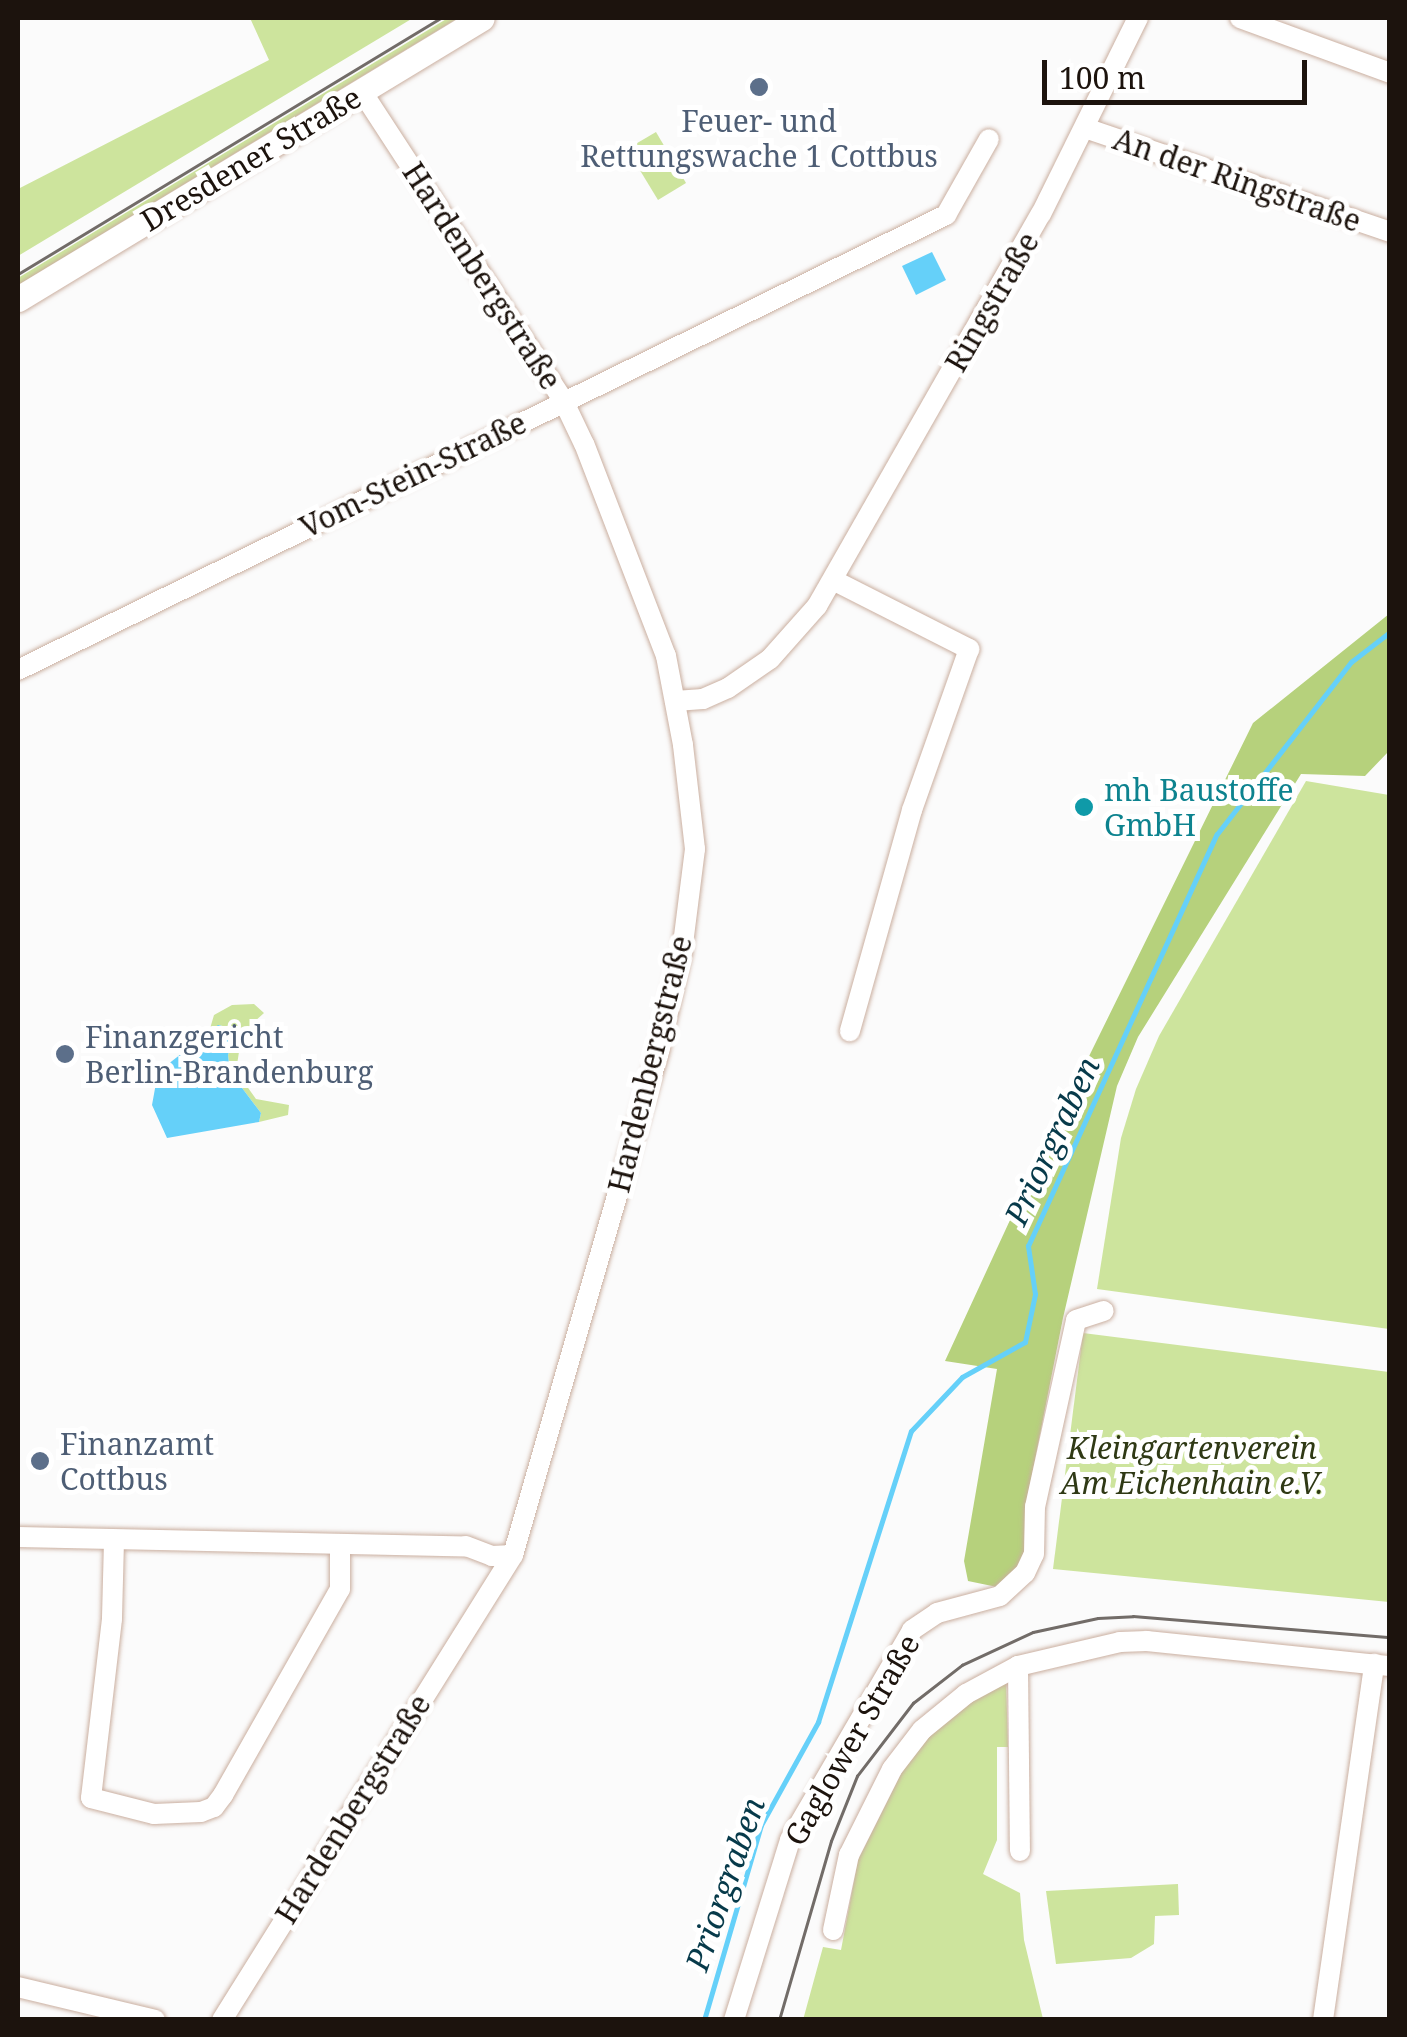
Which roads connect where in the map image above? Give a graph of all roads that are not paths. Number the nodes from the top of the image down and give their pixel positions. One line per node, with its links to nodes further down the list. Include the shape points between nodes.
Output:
1 (482, 18): 5 (main road, Dresdener Straße)
2 (1138, 18): 6 (street, Ringstraße)
3 (1240, 18): 4 (street)
4 (1390, 74)
5 (363, 93): 9 (main road, Dresdener Straße); 10 (street, Hardenbergstraße)
6 (1085, 128): 8 (street, An der Ringstraße); 11 (street, Ringstraße)
7 (989, 139): 10 (street, Vom-Stein-Straße, via 946,215)
8 (1390, 232)
9 (18, 299)
10 (563, 400): 12 (street, Vom-Stein-Straße); 13 (street, Hardenbergstraße, via 666,656)
11 (833, 580): 13 (street, Ringstraße, via 770,659); 14 (street, via 970,649 912,810)
12 (18, 670)
13 (676, 709): 19 (street, Hardenbergstraße, via 695,849 682,952 660,1050)
14 (850, 1031)
15 (1104, 1311): 27 (street, Gaglower Straße, via 1076,1320 1026,1573 1000,1596 938,1613 912,1630 790,1840)
16 (18, 1537): 17 (street)
17 (114, 1541): 18 (street); 18 (street, via 112,1620 91,1798 154,1814 214,1808 340,1589)
18 (340, 1546): 19 (street, via 466,1546)
19 (513, 1555): 26 (street, Hardenbergstraße)
20 (1382, 1665): 21 (street, via 1147,1641); 28 (street)
21 (1018, 1666): 22 (street); 23 (street, via 966,1694 922,1730 892,1770 849,1855)
22 (1020, 1850)
23 (834, 1930)
24 (18, 1987): 25 (street)
25 (155, 2020)
26 (222, 2020)
27 (734, 2020)
28 (1323, 2020)

